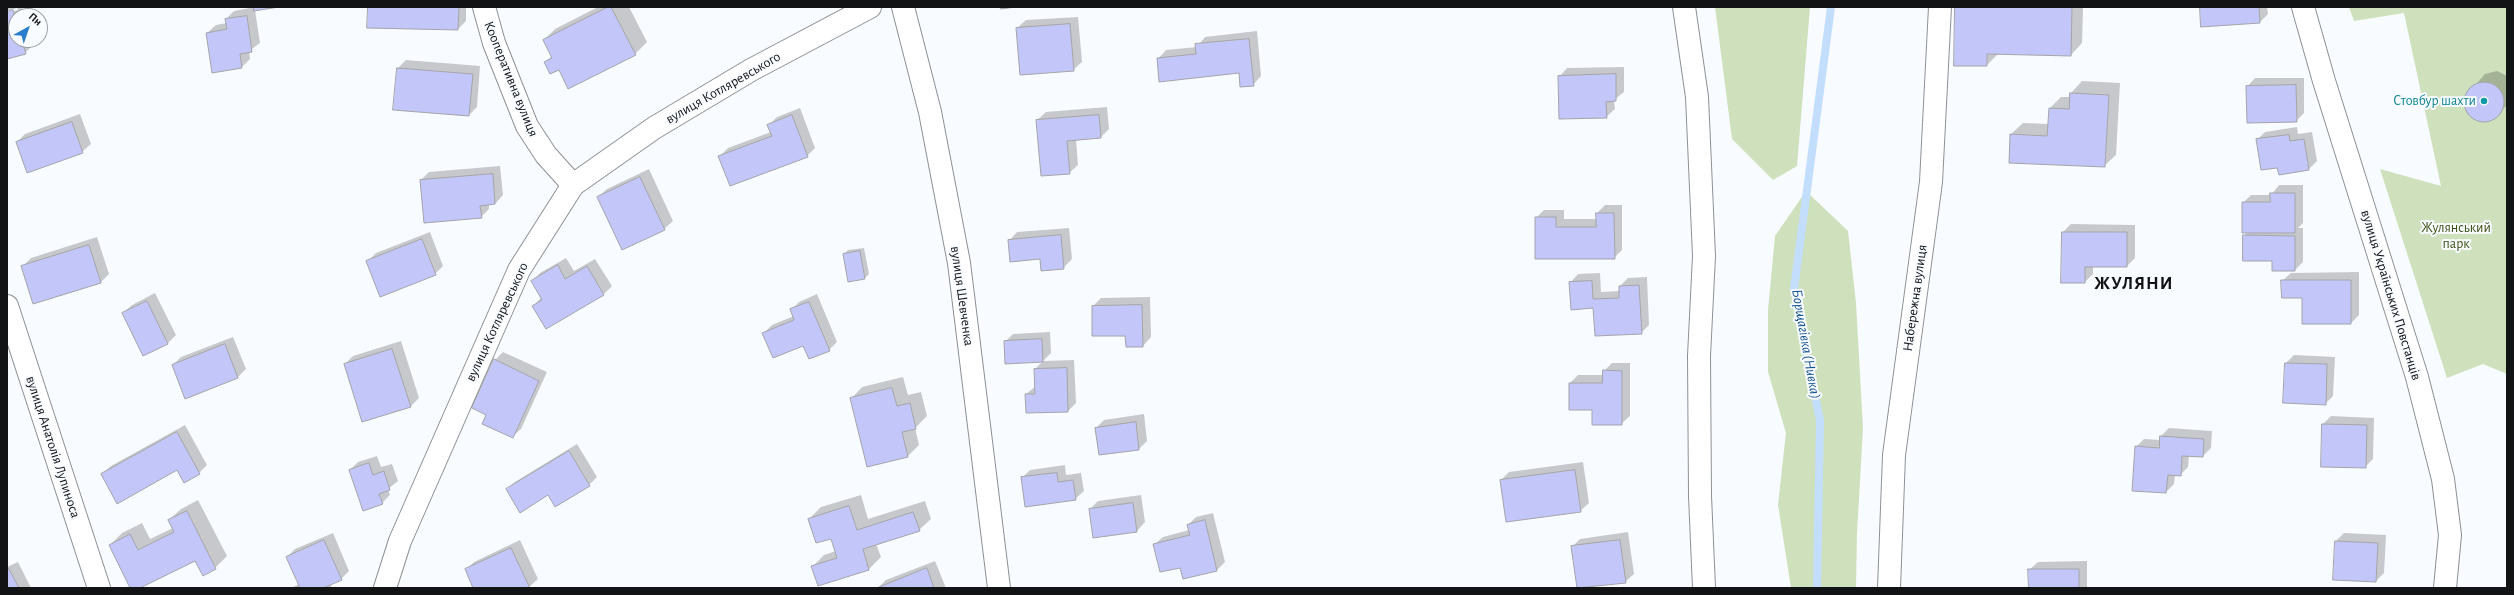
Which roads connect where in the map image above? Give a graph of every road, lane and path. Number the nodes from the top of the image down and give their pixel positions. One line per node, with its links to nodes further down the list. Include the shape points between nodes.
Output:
1 (484, 7): 7 (street, Кооперативна вулиця, via 494,43 527,126 546,155)
2 (870, 7): 7 (street, вулиця Котляревського, via 751,70 661,124)
3 (903, 7): 11 (street, вулиця Шевченка, via 930,112 959,263)
4 (1684, 7): 12 (street, via 1697,97 1704,256 1699,356 1700,496)
5 (1940, 7): 13 (street, Набережна вулиця, via 1931,182 1894,455)
6 (2303, 7): 14 (street, вулиця Українських Повстанців, via 2417,377 2443,479 2450,535)
7 (574, 185): 10 (street, вулиця Котляревського, via 519,270 400,540)
8 (7, 306): 9 (street, вулиця Анатолія Лупиноса)
9 (99, 588)
10 (385, 588)
11 (999, 588)
12 (1704, 588)
13 (1889, 588)
14 (2445, 588)

